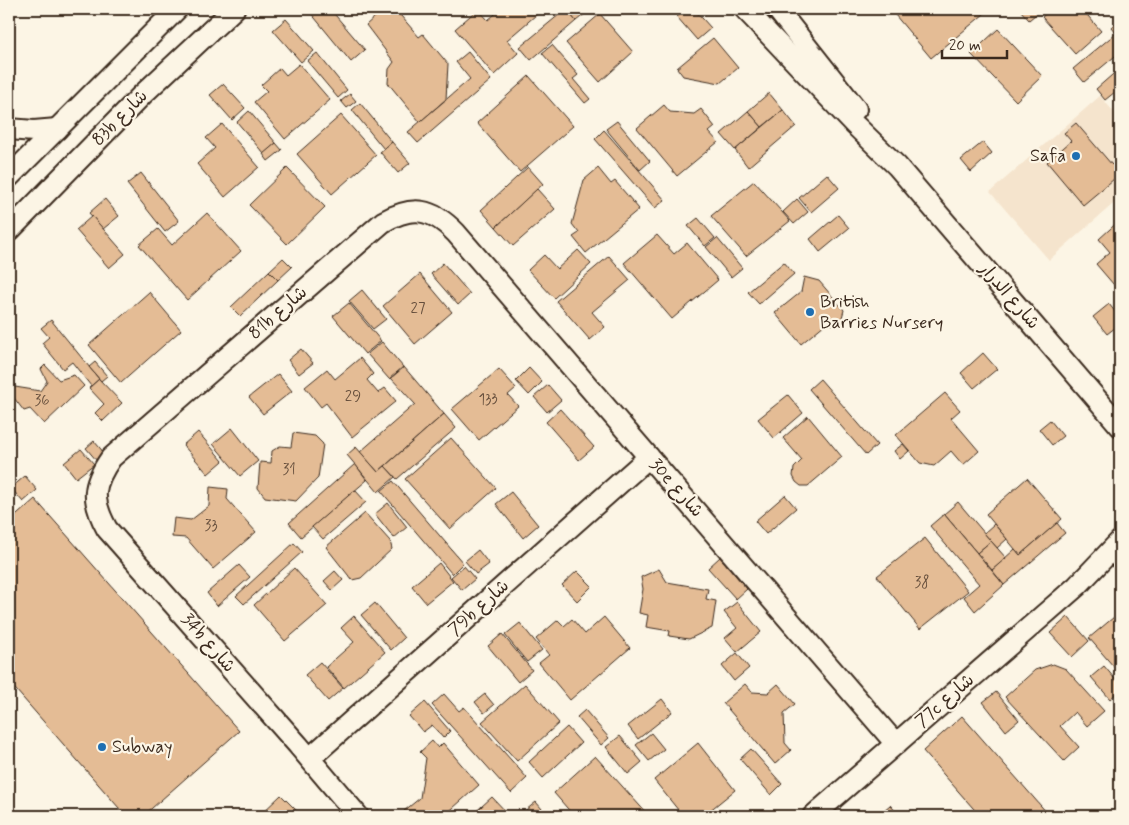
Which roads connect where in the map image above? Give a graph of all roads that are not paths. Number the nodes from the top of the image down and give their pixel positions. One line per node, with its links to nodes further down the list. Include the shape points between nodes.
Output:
1 (177, 9): 6 (street, 83b شارع)
2 (234, 9): 9 (street, 83b شارع, via 142,95)
3 (745, 9): 7 (street, شارع الدرار)
4 (777, 9): 7 (street, شارع الدرار)
5 (9, 129): 6 (street)
6 (57, 129): 8 (street, 83b شارع)
7 (897, 166): 11 (street, شارع الدرار)
8 (9, 177)
9 (9, 231)
10 (456, 233): 12 (street, 30e شارع); 13 (street, 81b شارع, via 444,221 414,211 398,214 383,222)
11 (1120, 426)
12 (649, 457): 17 (street, 30e شارع); 18 (street, 79b شارع)
13 (111, 458): 18 (street, 34b شارع, via 100,474 95,492 98,512 107,529)
14 (1120, 541): 16 (street, 77c شارع)
15 (1120, 556): 16 (street, 77c شارع)
16 (1076, 586): 17 (street, 77c شارع)
17 (896, 744): 20 (street, 77c شارع)
18 (310, 758): 19 (street, 34b شارع)
19 (358, 816)
20 (813, 816)

